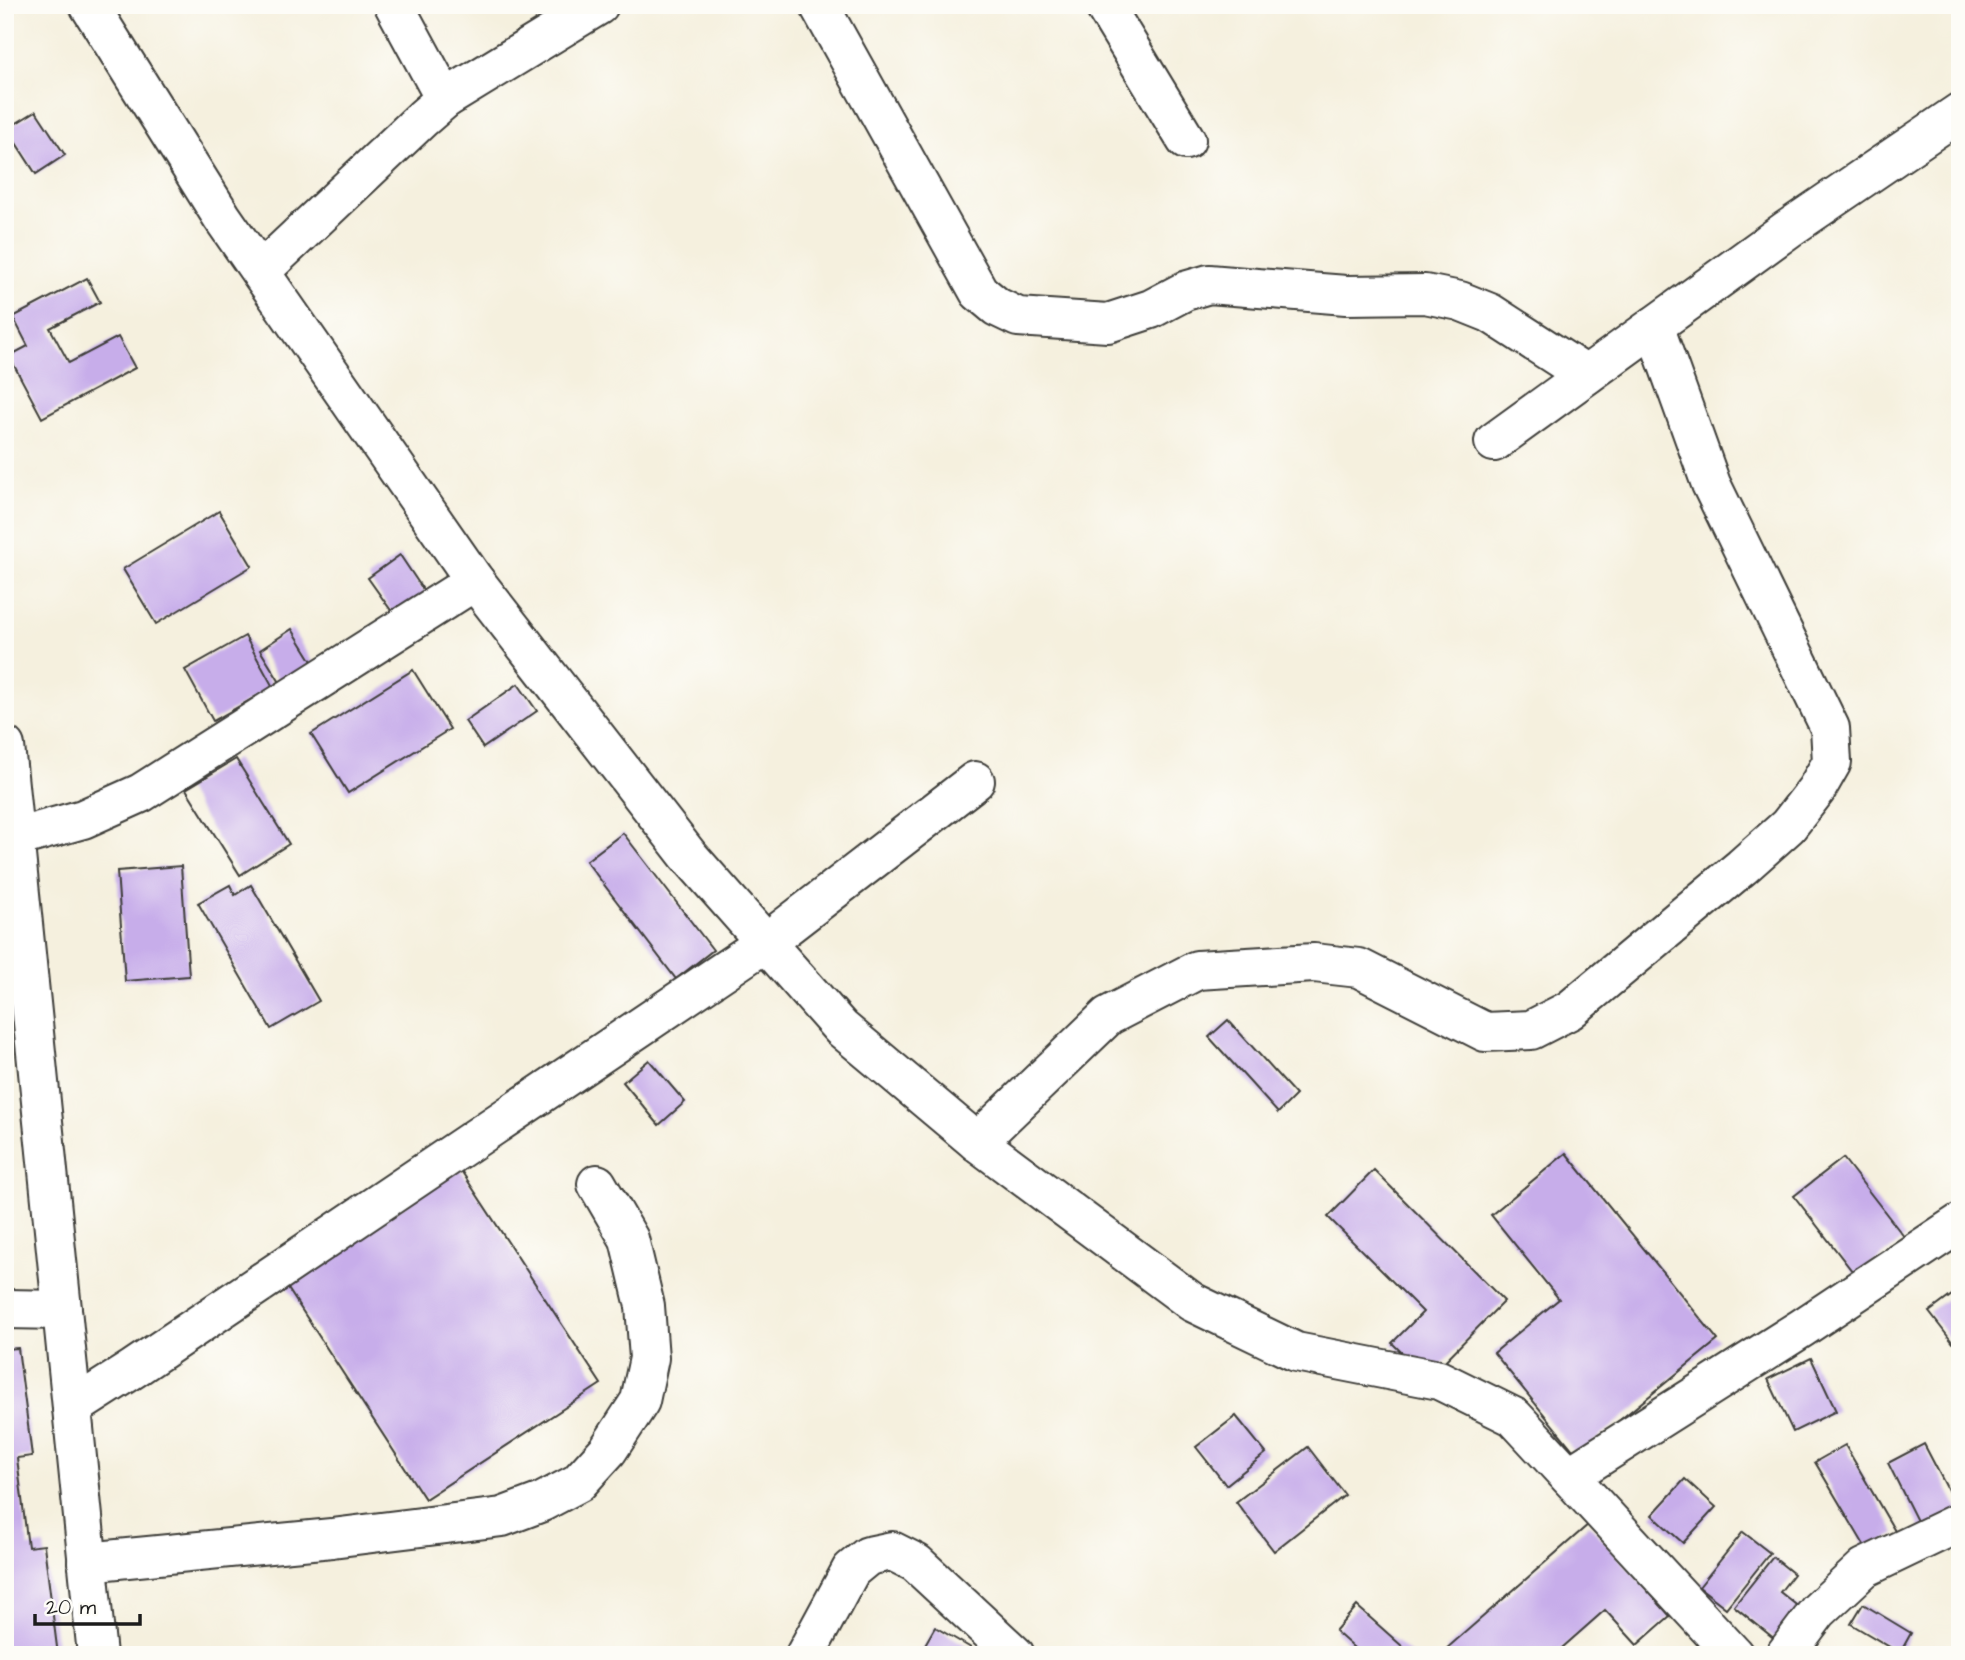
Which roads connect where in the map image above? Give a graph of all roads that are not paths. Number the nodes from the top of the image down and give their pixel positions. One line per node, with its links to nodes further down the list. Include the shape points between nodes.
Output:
1 (89, 5): 9 (street)
2 (394, 5): 6 (street)
3 (599, 5): 6 (street)
4 (819, 5): 11 (street, via 979,292 997,307 1018,317 1108,323 1209,284 1346,295 1425,294 1490,313)
5 (1104, 5): 8 (street)
6 (445, 99): 9 (street)
7 (1960, 113): 10 (street, via 1787,229)
8 (1186, 140)
9 (261, 271): 13 (street)
10 (1654, 326): 11 (street); 18 (street, via 1711,484 1830,728 1832,762 1788,826 1570,1010 1531,1030 1485,1032 1359,968 1314,963 1197,970 1108,1016)
11 (1586, 375): 12 (street)
12 (1494, 442)
13 (475, 581): 16 (street, via 141,793 83,819); 17 (street, via 688,855)
14 (5, 746): 16 (street)
15 (975, 782): 17 (street)
16 (15, 838): 22 (street)
17 (765, 943): 18 (street, via 841,1028); 23 (street)
18 (977, 1142): 24 (street, via 1192,1302 1296,1352 1439,1380 1514,1417)
19 (597, 1184): 26 (street, via 629,1239 646,1306 649,1358 640,1401 608,1450 578,1483 502,1517)
20 (1960, 1223): 24 (street)
21 (5, 1309): 22 (street)
22 (62, 1310): 23 (street)
23 (72, 1408): 26 (street)
24 (1569, 1476): 30 (street)
25 (1960, 1522): 31 (street, via 1864,1567 1818,1611)
26 (87, 1562): 27 (street)
27 (97, 1655)
28 (805, 1655): 29 (street, via 851,1570 868,1556 892,1551 916,1563)
29 (1016, 1655)
30 (1734, 1655)
31 (1785, 1655)

